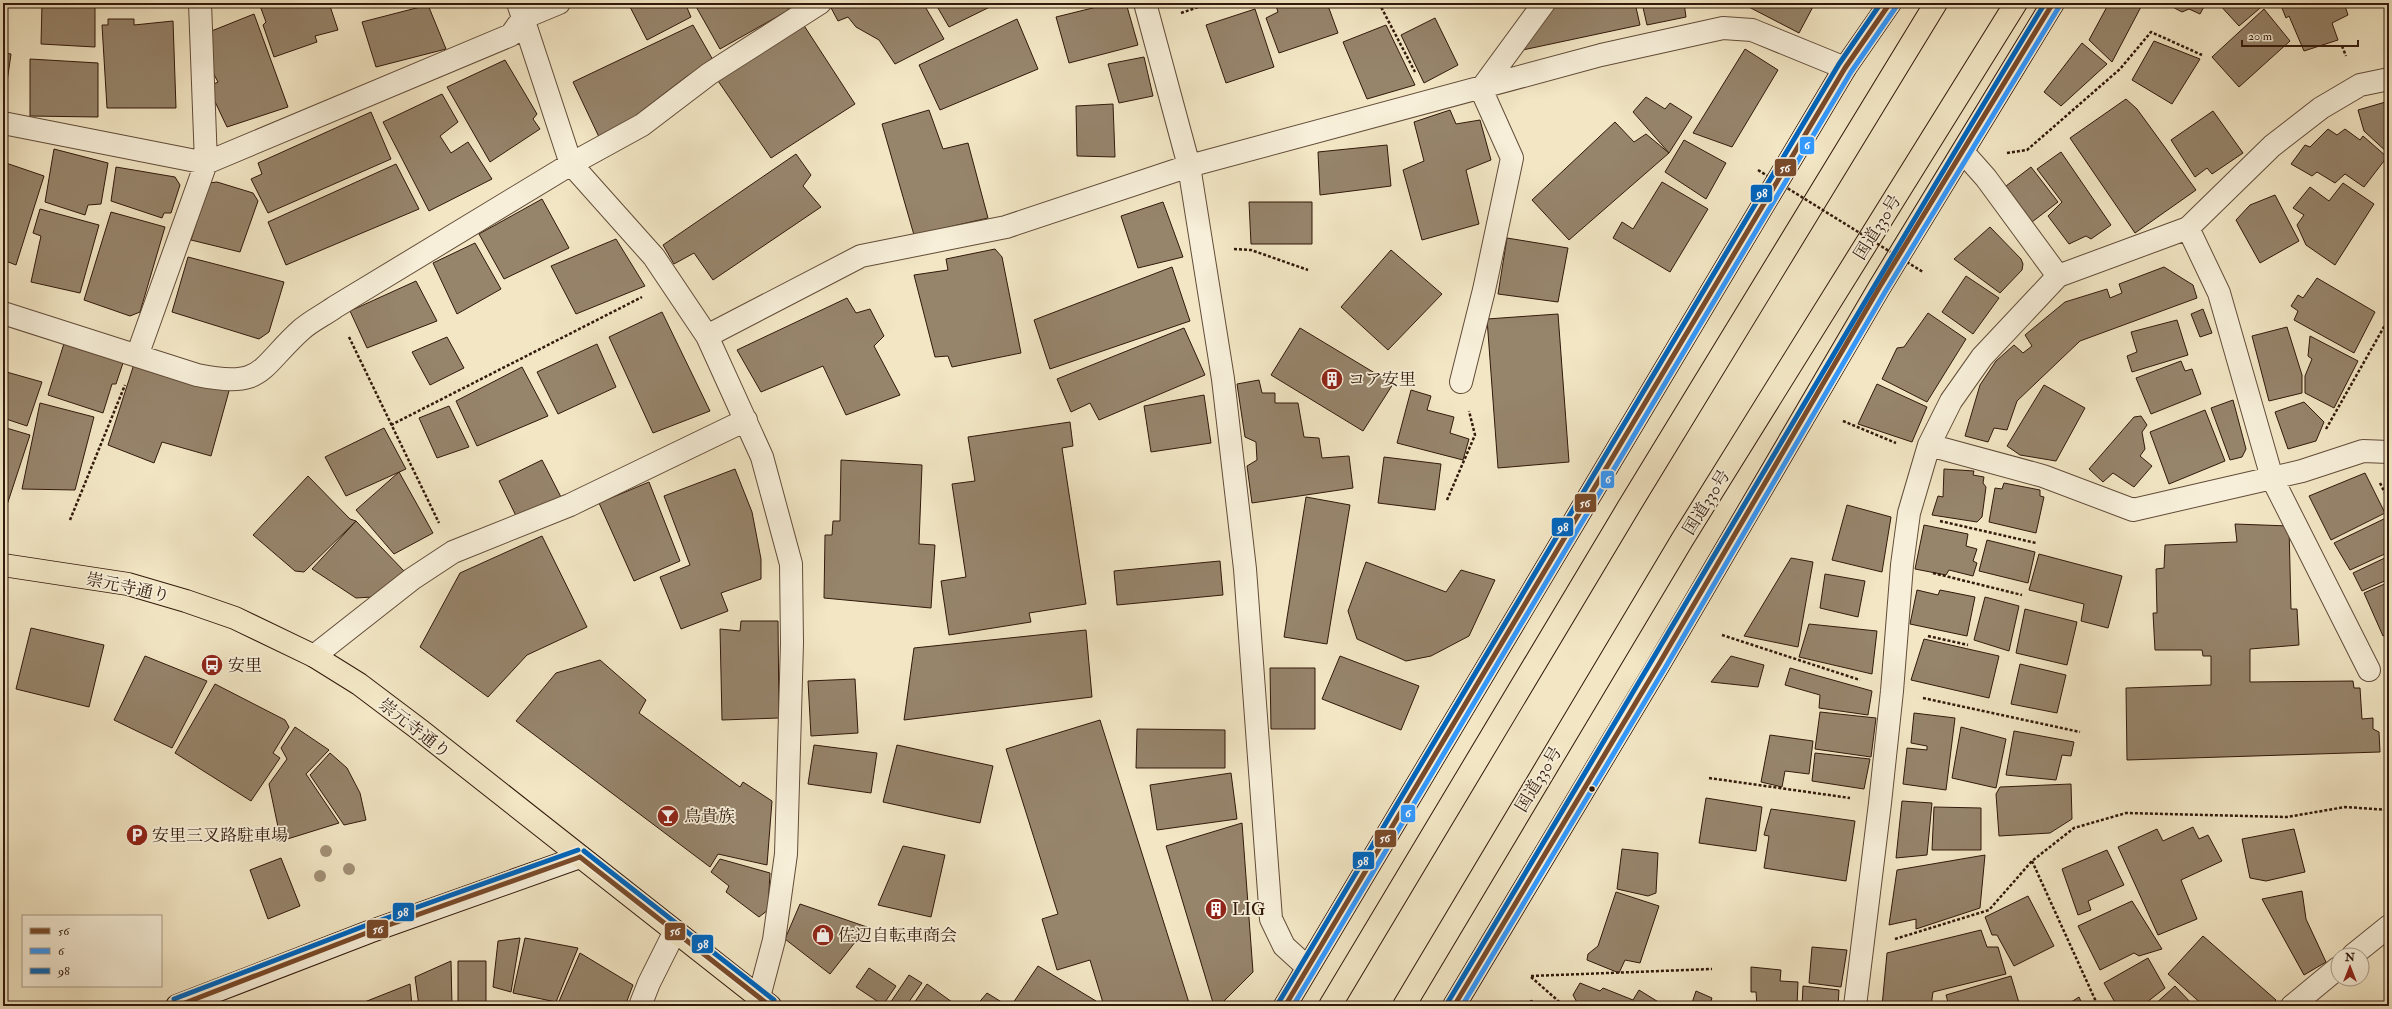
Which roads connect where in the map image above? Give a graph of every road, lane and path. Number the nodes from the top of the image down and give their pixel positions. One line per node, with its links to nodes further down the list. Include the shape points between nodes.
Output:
1 (200, 3): 20 (street)
2 (559, 3): 11 (street)
3 (820, 3): 21 (street, via 709,74 642,125)
4 (1145, 3): 22 (street)
5 (1379, 3): 16 (path)
6 (1544, 3): 15 (street)
7 (1890, 3): 13 (main road)
8 (1936, 3): 71 (main road, via 1628,508)
9 (2016, 3): 72 (main road, 国道330号, via 1682,540)
10 (2053, 3): 18 (main road)
11 (520, 11): 20 (street, via 511,35); 21 (street)
12 (2202, 55): 19 (path, via 2151,32 2120,69 2027,150)
13 (1845, 68): 15 (street, via 1752,30 1723,28 1601,55); 64 (main road)
14 (2389, 79): 24 (street, via 2360,85 2321,108 2272,146)
15 (1481, 88): 16 (street); 35 (street, via 1512,158 1484,290)
16 (1431, 102): 22 (street)
17 (3, 123): 20 (street)
18 (1963, 152): 28 (street, via 1986,178); 73 (main road, via 1879,288 1663,657)
19 (2000, 154)
20 (206, 163): 34 (street)
21 (571, 164): 29 (street, via 654,257); 30 (street)
22 (1189, 166): 25 (street); 33 (street, via 1006,227 861,256)
23 (1758, 170): 27 (path, bridge)
24 (2188, 228): 28 (street); 42 (street, via 2219,293)
25 (1202, 248): 26 (path, via 1251,250); 64 (street, via 1224,379 1244,561 1271,919 1284,946)
26 (1308, 270)
27 (1922, 272)
28 (2058, 276): 40 (street, via 1982,357 1951,401)
29 (672, 282): 33 (street); 38 (path)
30 (334, 307): 34 (street, via 302,330 262,371 247,378 225,381); 38 (path)
31 (3, 313): 34 (street)
32 (2389, 318): 39 (path)
33 (707, 336): 36 (street)
34 (136, 356): 45 (path)
35 (1461, 382): 43 (path, via 1475,435)
36 (746, 420): 47 (street, via 570,505); 67 (street, via 762,457 791,564 792,643 786,854)
37 (1843, 421): 40 (path)
38 (391, 424): 47 (path)
39 (2326, 430)
40 (1928, 450): 42 (street, via 2043,476 2133,510); 44 (street)
41 (2389, 452): 42 (street, via 2363,451)
42 (2272, 478): 54 (street)
43 (1447, 500)
44 (1909, 514): 46 (path); 48 (street)
45 (70, 520)
46 (2036, 543)
47 (453, 552): 53 (street, via 412,579)
48 (1902, 565): 50 (path); 51 (street)
49 (3, 566): 53 (main road, 崇元寺通り, via 128,584 186,600 235,618)
50 (2022, 595)
51 (1897, 629): 52 (path); 56 (street)
52 (1968, 645)
53 (314, 656): 58 (main road, 崇元寺通り, via 359,684)
54 (2369, 670)
55 (1709, 778): 56 (path)
56 (1880, 803): 63 (street)
57 (2389, 810): 59 (path, via 2345,807 2287,817 2126,813 2074,828)
58 (580, 856): 61 (main road, 崇元寺通り); 68 (street, via 369,932)
59 (2032, 861): 63 (path, via 1989,910); 76 (path)
60 (2389, 926): 62 (street)
61 (675, 931): 67 (main road, 崇元寺通り); 69 (street, via 648,983)
62 (2363, 947)
63 (1863, 949): 75 (street)
64 (1307, 967): 70 (main road)
65 (1712, 969): 74 (path, via 1531,976)
66 (2330, 975): 77 (street)
67 (764, 1002)
68 (177, 1006)
69 (640, 1006)
70 (1285, 1006)
71 (1330, 1006)
72 (1404, 1006)
73 (1454, 1006)
74 (1564, 1006)
75 (1855, 1006)
76 (2098, 1006)
77 (2292, 1006)

